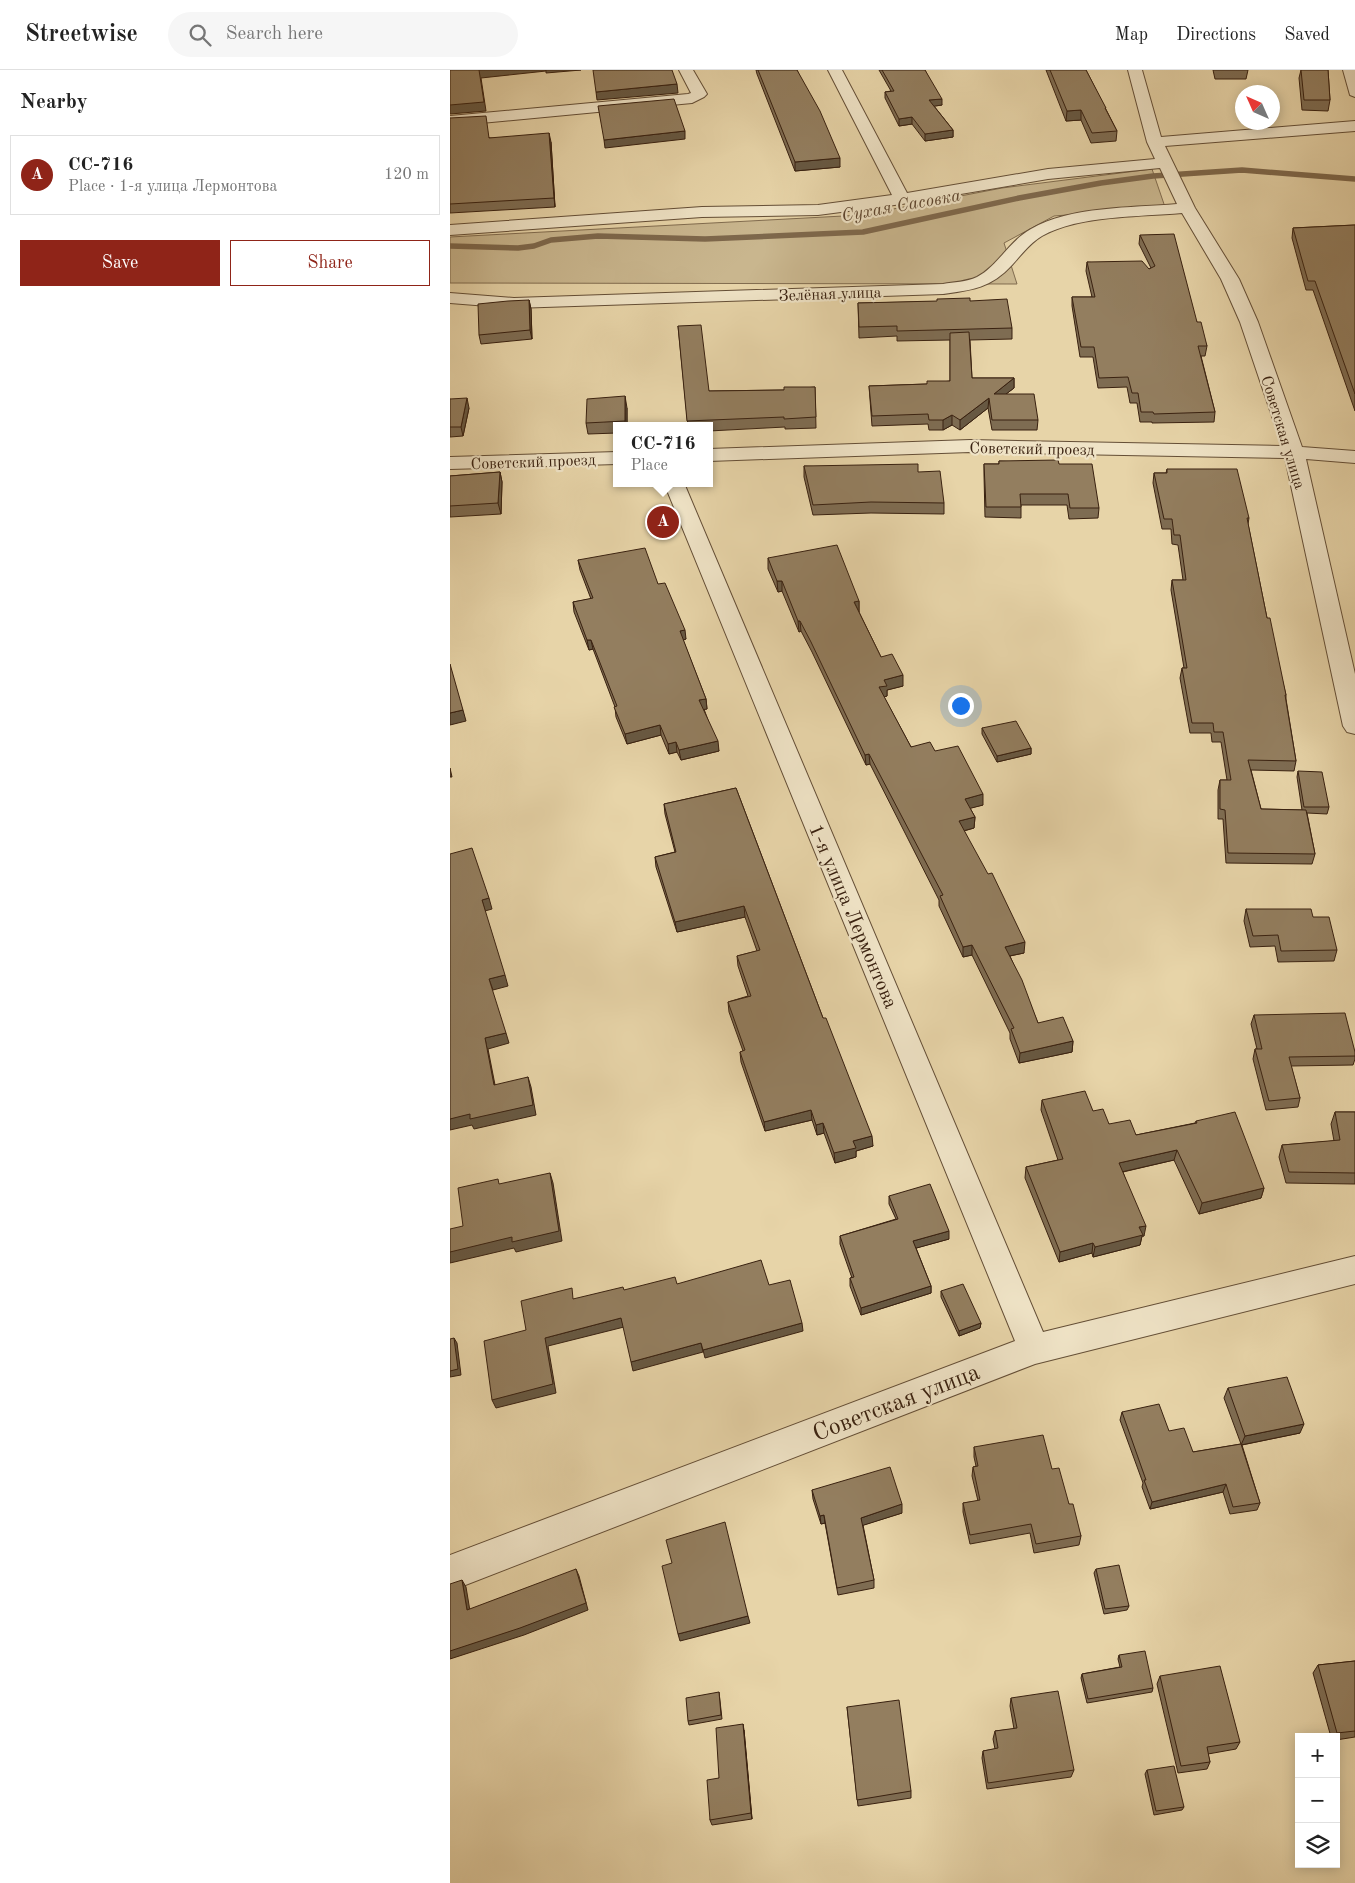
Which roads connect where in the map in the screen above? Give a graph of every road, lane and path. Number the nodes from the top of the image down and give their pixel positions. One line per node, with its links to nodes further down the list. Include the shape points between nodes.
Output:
1 (686, 70): 6 (street, via 699,94 692,98)
2 (835, 70): 10 (street)
3 (1135, 70): 8 (street)
4 (1350, 70): 5 (street)
5 (1355, 92)
6 (450, 121)
7 (1355, 126): 8 (street)
8 (1155, 142): 9 (street)
9 (1165, 165): 10 (street, via 1048,174); 11 (street, Советская улица)
10 (902, 199): 12 (street, via 818,210 702,212)
11 (1187, 208): 13 (street, Зелёная улица, via 1106,216 1050,226 1028,238 982,281 943,289 514,302); 14 (street, Советская улица, via 1230,279 1249,322)
12 (450, 230)
13 (450, 298)
14 (1294, 452): 15 (street, Советский проезд, via 970,446); 16 (street, Советский проезд); 20 (street, Советская улица)
15 (713, 454)
16 (1355, 457)
17 (613, 458): 18 (street, Советский проезд)
18 (450, 464)
19 (676, 487): 22 (street, 1-я улица Лермонтова)
20 (1355, 726)
21 (1355, 1270): 22 (street, Советская улица)
22 (1034, 1349): 23 (street, Советская улица)
23 (450, 1573)

